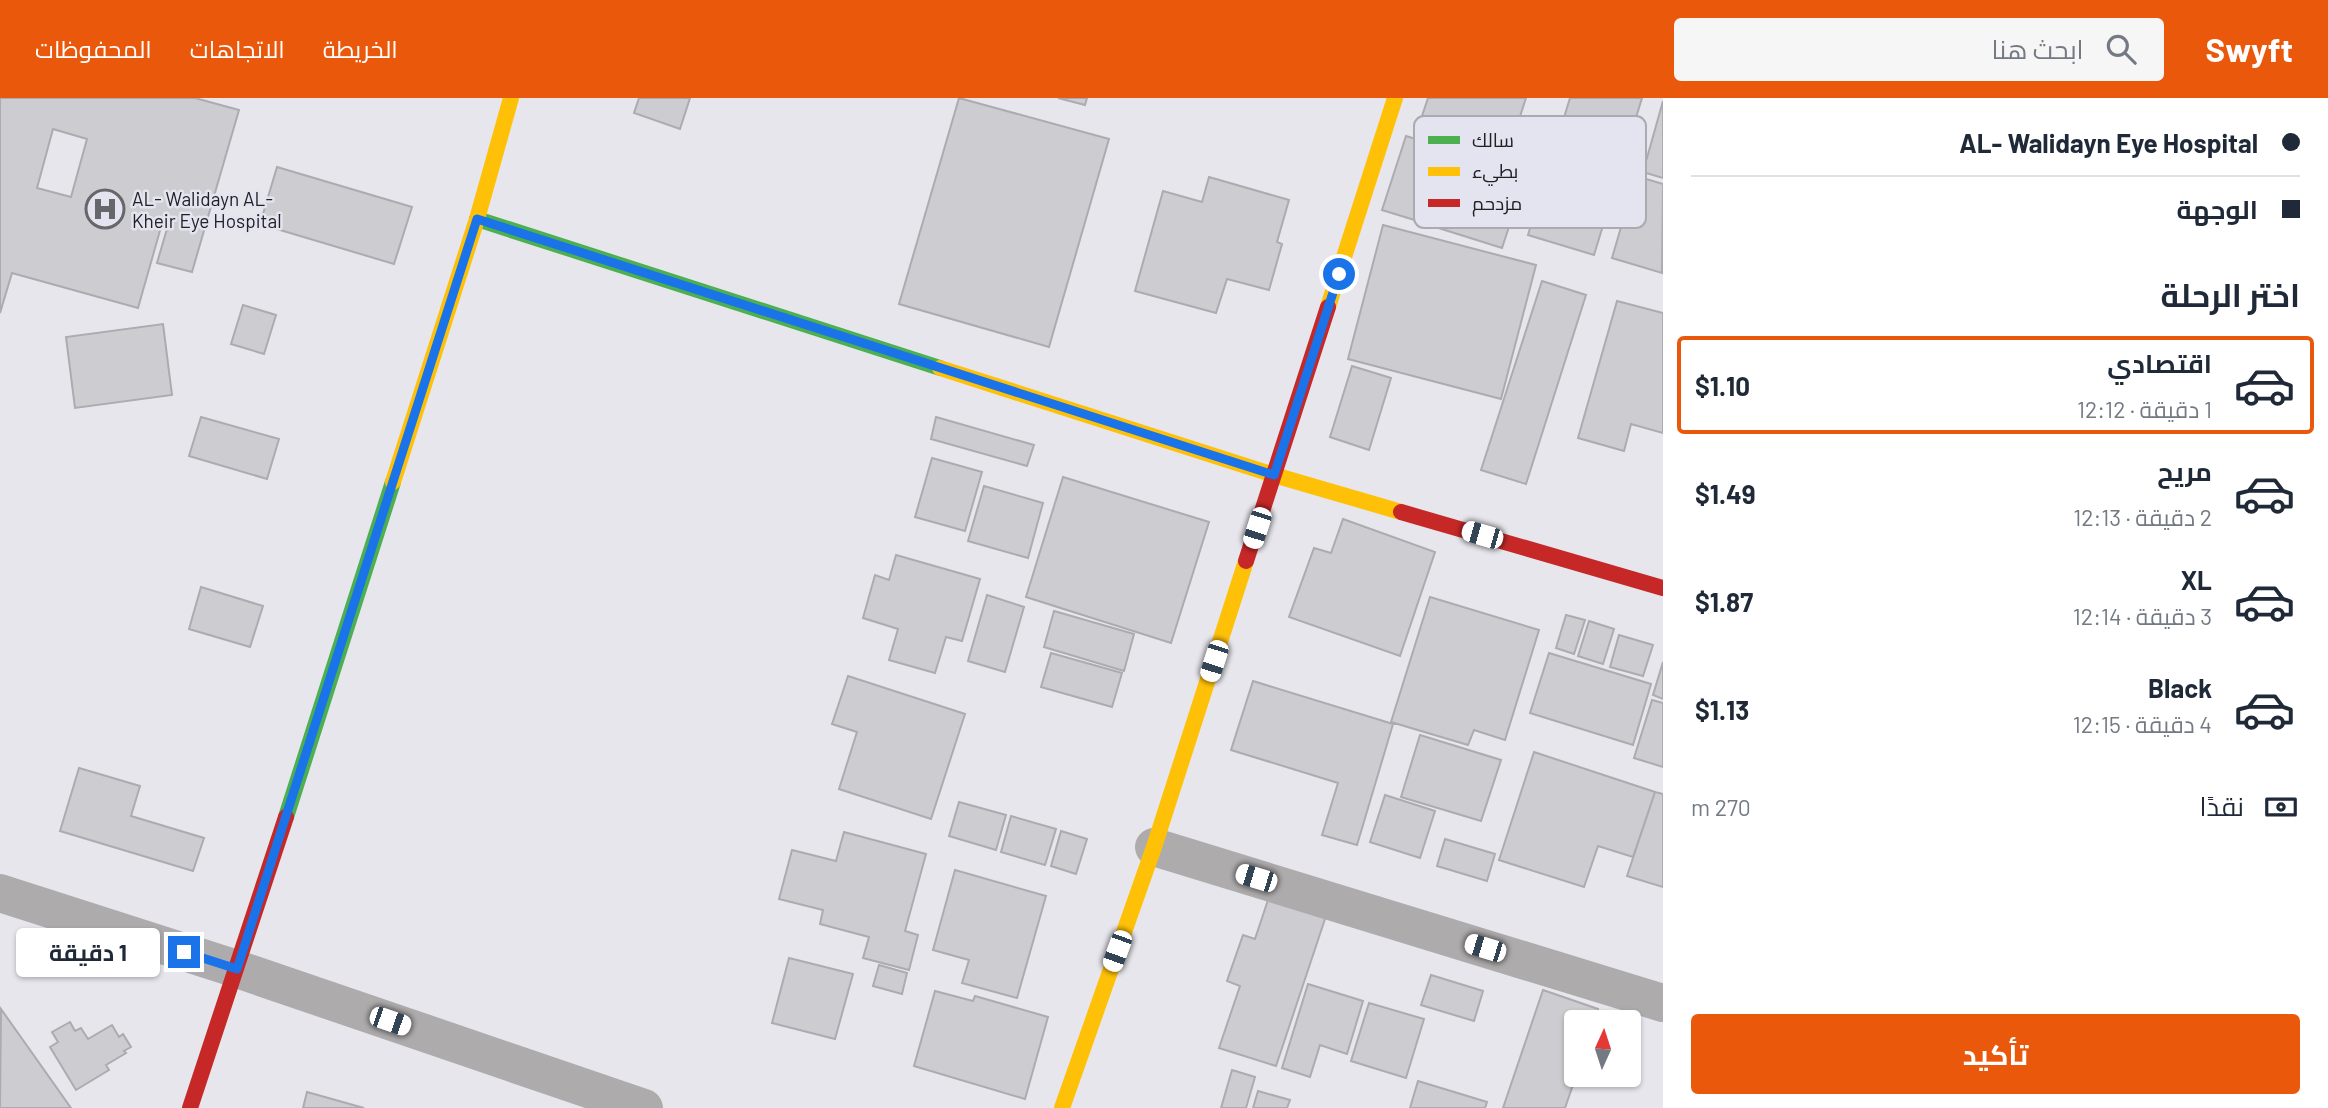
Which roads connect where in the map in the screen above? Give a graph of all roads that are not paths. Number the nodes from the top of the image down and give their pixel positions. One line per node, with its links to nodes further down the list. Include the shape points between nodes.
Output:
1 (511, 98): 3 (street)
2 (1395, 98): 4 (street)
3 (477, 219): 4 (street); 8 (street)
4 (1274, 475): 5 (street); 6 (street)
5 (1663, 588)
6 (1154, 847): 9 (street); 12 (street)
7 (0, 893): 8 (street)
8 (237, 969): 10 (street); 11 (street)
9 (1663, 1003)
10 (190, 1108)
11 (643, 1108)
12 (1062, 1108)

